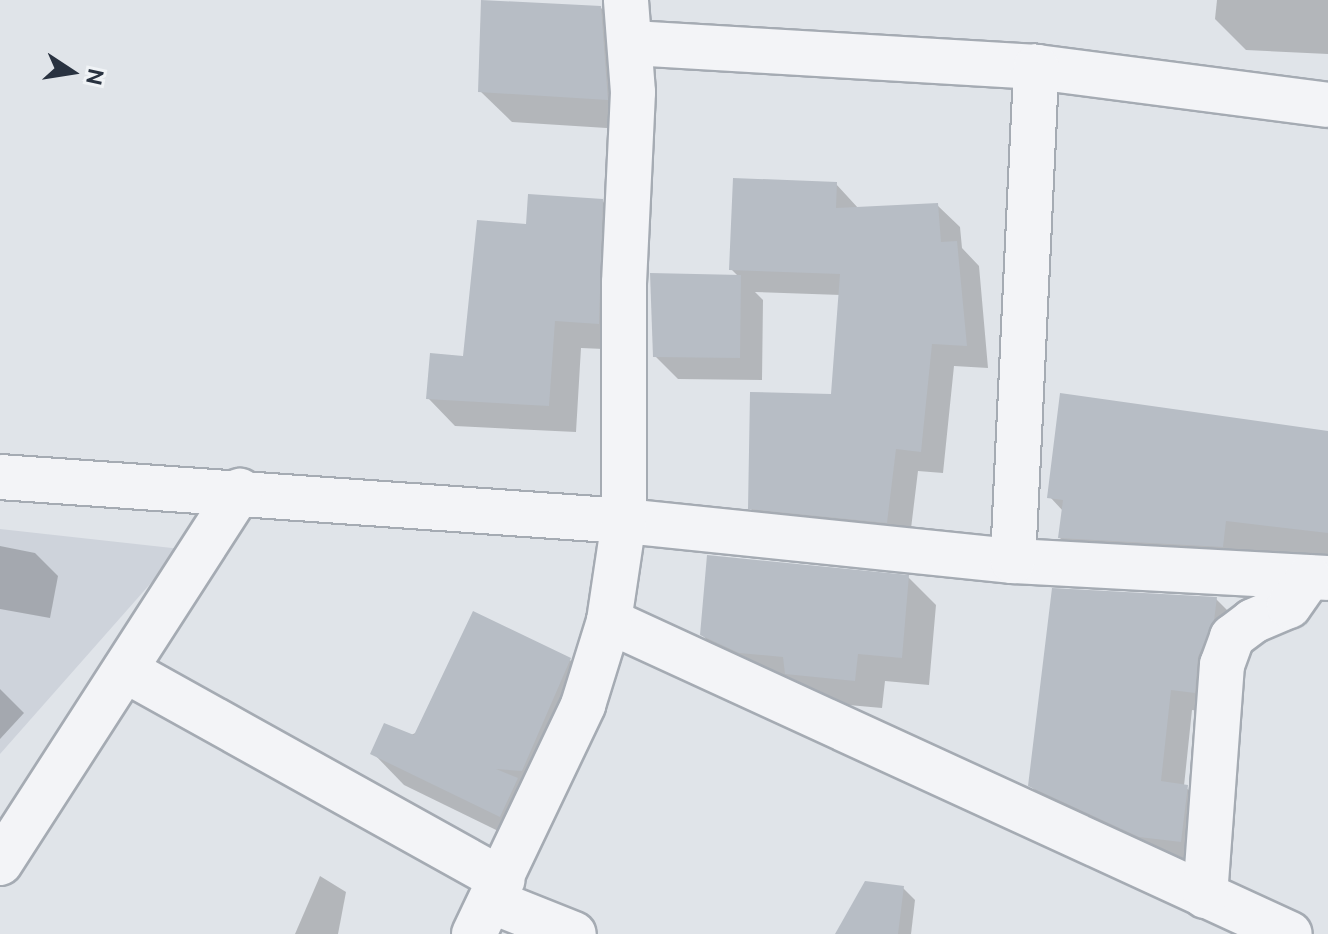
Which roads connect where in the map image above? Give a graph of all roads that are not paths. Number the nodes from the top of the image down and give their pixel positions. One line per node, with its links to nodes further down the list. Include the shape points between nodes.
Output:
1 (626, 0): 2 (street)
2 (633, 43): 3 (street); 7 (street, via 624,283)
3 (1036, 67): 4 (street); 8 (street)
4 (1328, 105)
5 (0, 477): 6 (street)
6 (240, 491): 7 (street); 11 (street)
7 (624, 521): 8 (street); 10 (street)
8 (1013, 561): 9 (street)
9 (1319, 577): 13 (street, via 1289,606 1253,621 1232,637 1222,665)
10 (609, 621): 13 (street); 14 (street, via 583,705)
11 (125, 670): 12 (street); 14 (street)
12 (0, 863)
13 (1205, 896): 15 (street)
14 (489, 905): 16 (street)
15 (1272, 930)
16 (574, 934)

